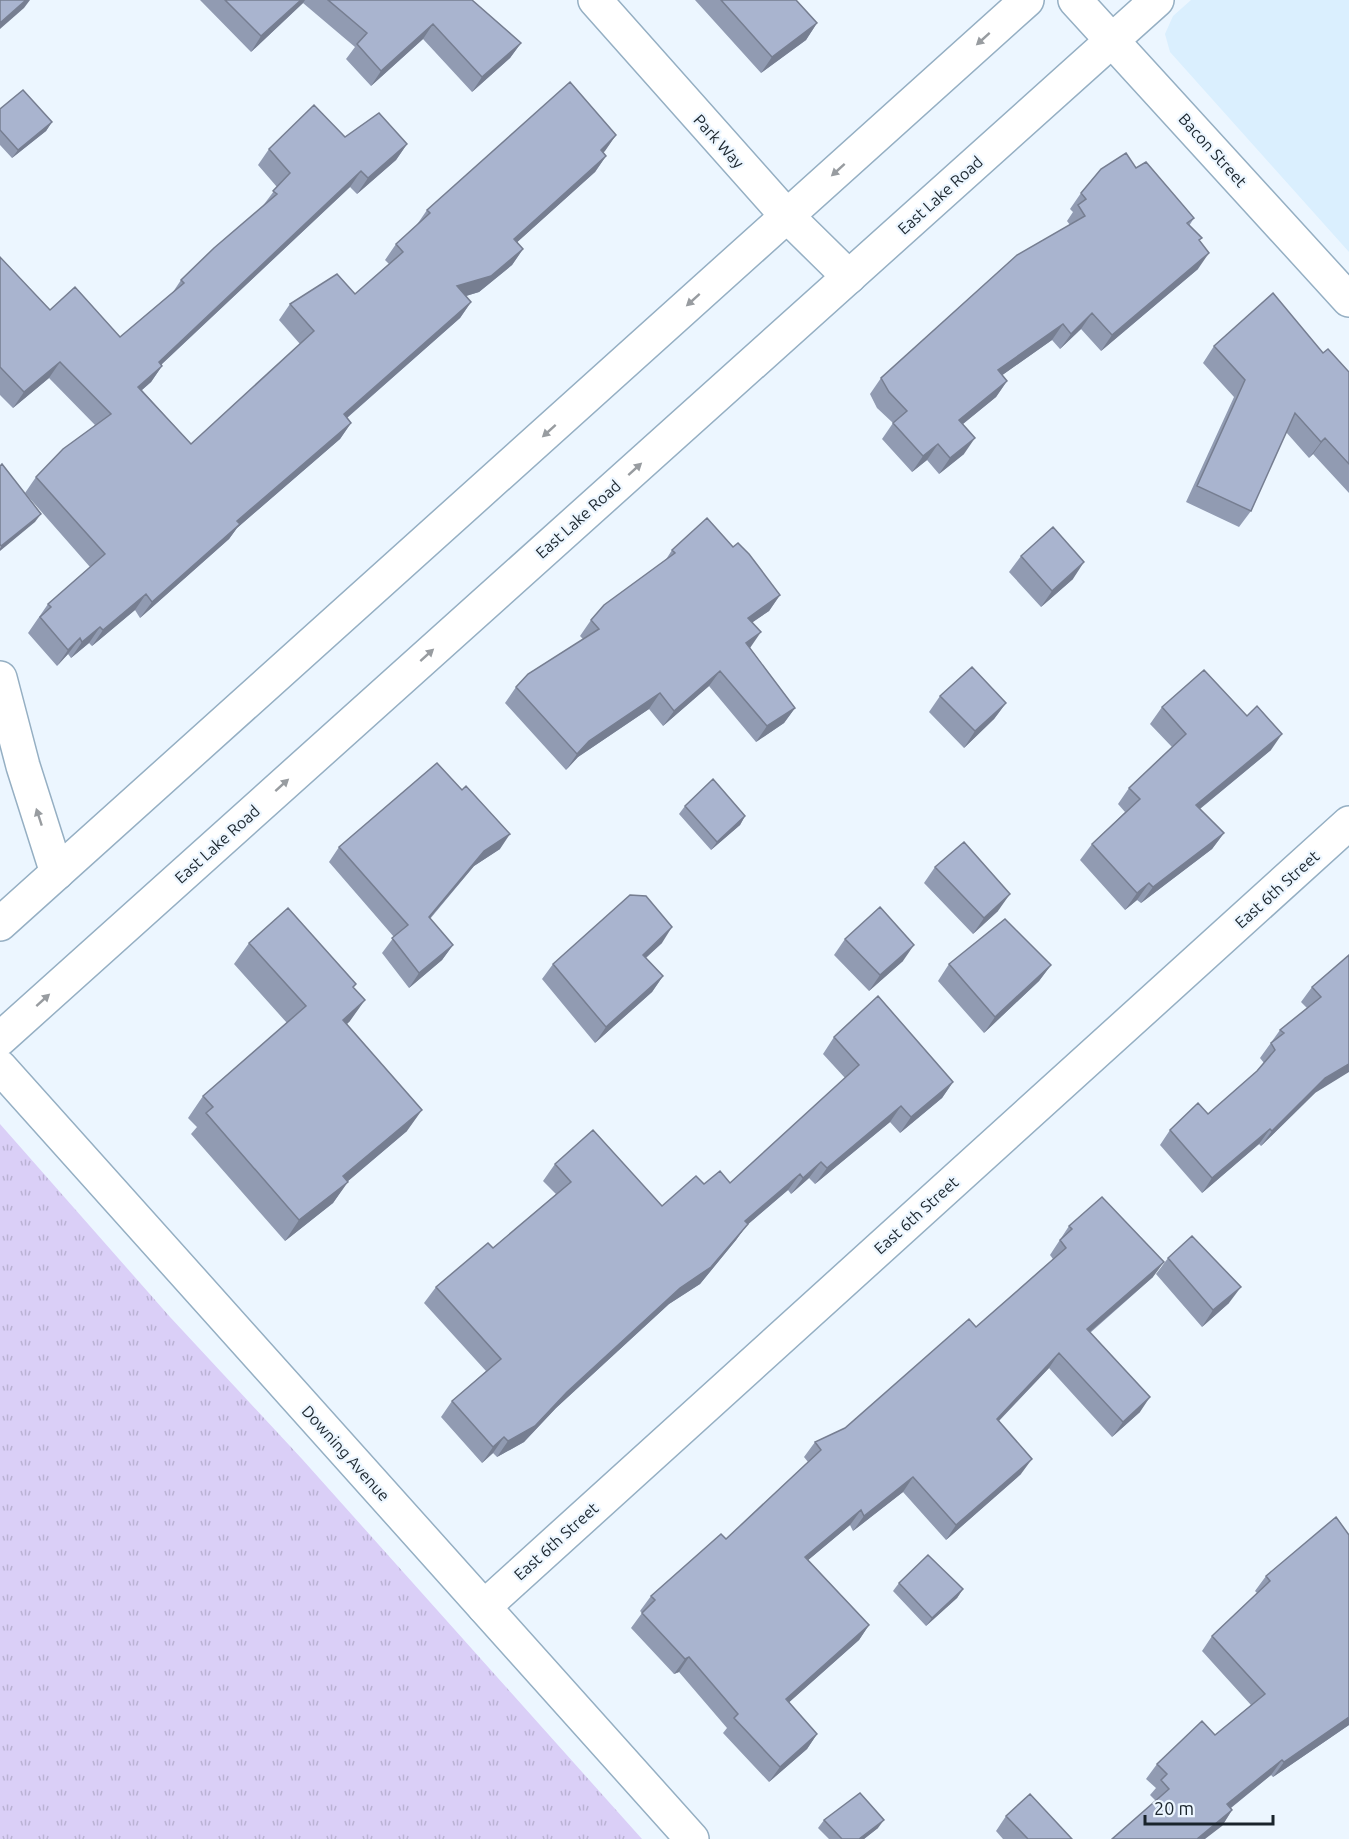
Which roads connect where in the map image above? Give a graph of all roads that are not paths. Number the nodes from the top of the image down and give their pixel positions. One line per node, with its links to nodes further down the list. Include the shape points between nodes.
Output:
1 (596, 0): 6 (street, Park Way)
2 (1027, 0): 6 (street, one-way to 6)
3 (1076, 0): 5 (street, Bacon Street)
4 (1157, 0): 5 (street, East Lake Road)
5 (1112, 40): 7 (street, East Lake Road); 8 (street, Bacon Street)
6 (787, 216): 7 (street, Park Way); 11 (street, one-way to 11)
7 (849, 277): 13 (street, East Lake Road, one-way to 7)
8 (1349, 300)
9 (0, 678): 11 (street, one-way to 9)
10 (1349, 823): 15 (street, East 6th Street)
11 (57, 873): 12 (street)
12 (0, 924)
13 (0, 1039)
14 (0, 1067): 15 (street, Downing Avenue)
15 (484, 1606): 16 (street, Downing Avenue)
16 (692, 1839)

